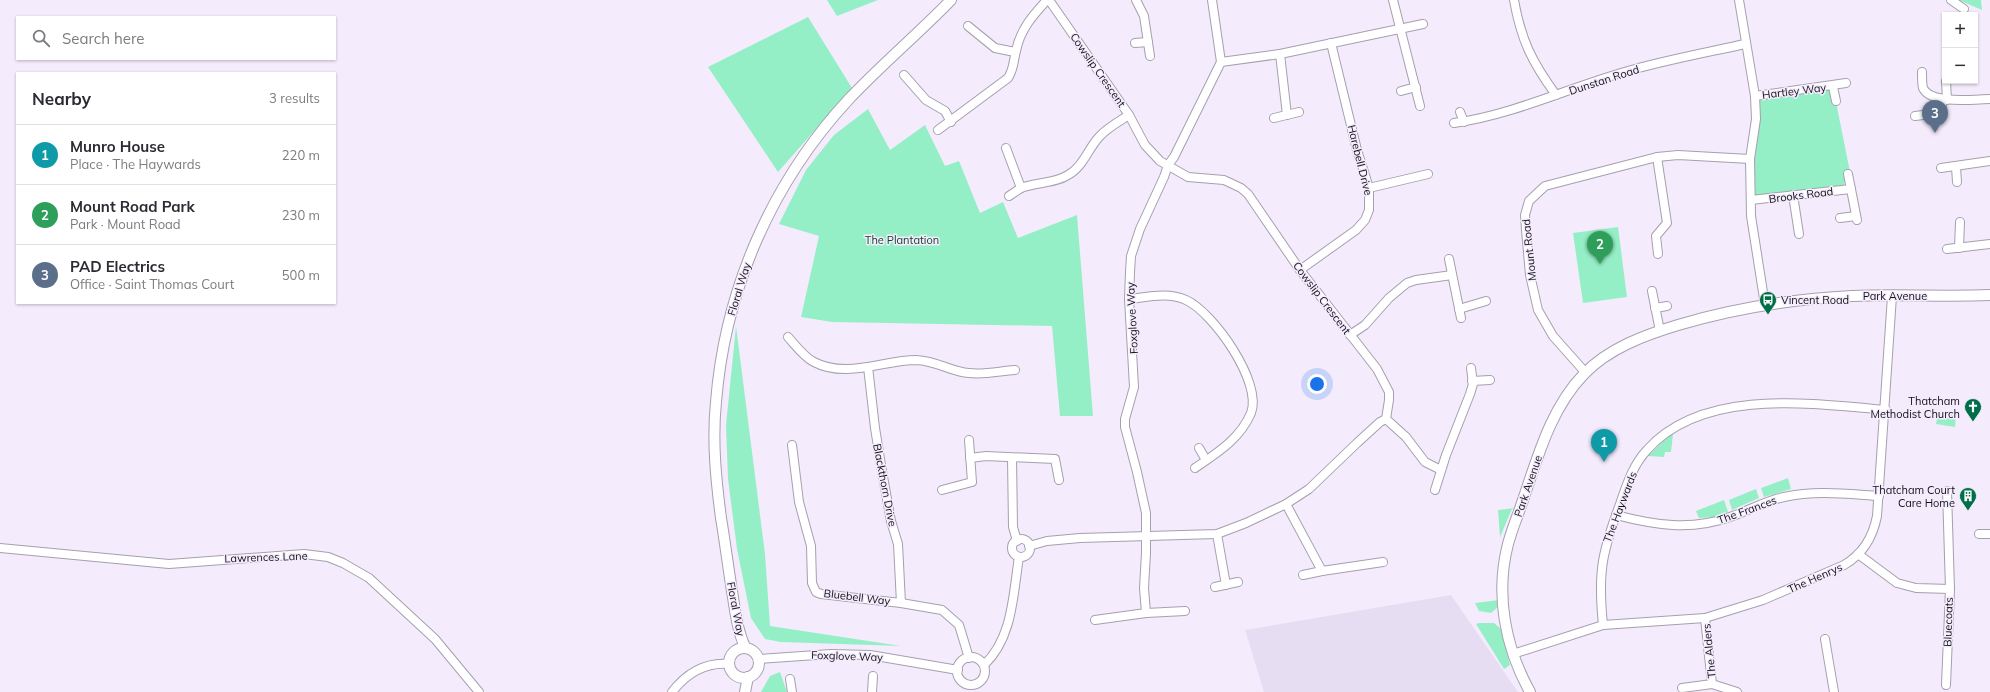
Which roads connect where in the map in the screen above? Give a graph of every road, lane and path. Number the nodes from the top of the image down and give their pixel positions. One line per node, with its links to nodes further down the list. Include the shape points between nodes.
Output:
1 (951, 0): 129 (street, Floral Way, via 849,99 808,150 782,187 752,248 740,280 720,363 714,452 739,633)
2 (1048, 0): 17 (street, via 1030,17); 36 (street, Cowslip Crescent)
3 (1136, 0): 13 (street, via 1144,16)
4 (1212, 0): 20 (street)
5 (1394, 0): 12 (street)
6 (1514, 0): 28 (street, via 1519,27 1529,55)
7 (1739, 0): 16 (street)
8 (1951, 0): 9 (street)
9 (1964, 8)
10 (1423, 24): 12 (street)
11 (968, 26): 17 (street, via 995,48)
12 (1401, 28): 14 (street); 25 (street)
13 (1148, 42): 15 (street); 19 (street)
14 (1331, 43): 18 (street); 55 (street, Harebell Drive)
15 (1135, 44)
16 (1745, 44): 28 (street, Dunstan Road, via 1635,69); 29 (street)
17 (1015, 52): 40 (street, via 1014,69 1008,78)
18 (1280, 54): 20 (street); 37 (street)
19 (1150, 56)
20 (1221, 62): 48 (street, Foxglove Way)
21 (1922, 72): 32 (street, via 1924,88 1930,95)
22 (904, 75): 40 (street, via 926,100 945,111)
23 (1846, 83): 26 (street, Hartley Way)
24 (1946, 84): 32 (street)
25 (1416, 87): 27 (street); 33 (street)
26 (1833, 87): 29 (street, Hartley Way); 31 (street, Hartley Way)
27 (1401, 91)
28 (1556, 95): 41 (street, Dunstan Road, via 1507,112)
29 (1755, 96): 46 (street, via 1756,119)
30 (1990, 99): 32 (street)
31 (1836, 100)
32 (1945, 100): 38 (street, via 1940,113)
33 (1420, 106)
34 (1299, 112): 37 (street)
35 (1460, 112): 41 (street)
36 (1129, 115): 48 (street, Cowslip Crescent, via 1145,145 1160,161); 54 (street, via 1099,136 1083,161 1070,175 1056,181)
37 (1286, 115): 39 (street)
38 (1916, 116)
39 (1274, 118)
40 (951, 122): 43 (street)
41 (1464, 122): 42 (street, Dunstan Road)
42 (1454, 123)
43 (938, 130)
44 (1006, 148): 54 (street)
45 (1657, 157): 46 (street, Mount Road, via 1678,155); 66 (street, via 1667,223 1656,236); 86 (street, Mount Road, via 1545,186 1535,194 1526,207 1529,270 1538,310 1553,336)
46 (1750, 159): 59 (street)
47 (1990, 161): 49 (street)
48 (1168, 165): 68 (street, Cowslip Crescent, via 1188,177 1215,178 1241,188 1248,194); 73 (street, Foxglove Way, via 1134,244)
49 (1956, 166): 50 (street); 53 (street)
50 (1941, 168)
51 (1428, 174): 55 (street)
52 (1848, 174): 56 (street)
53 (1957, 182)
54 (1021, 188): 57 (street)
55 (1369, 188): 68 (street, Harebell Drive, via 1369,210 1361,225)
56 (1852, 189): 58 (street, Brooks Road); 60 (street, via 1857,218)
57 (1009, 196)
58 (1793, 196): 59 (street, Brooks Road); 62 (street)
59 (1751, 200): 75 (street, via 1751,216)
60 (1840, 218)
61 (1960, 222): 64 (street)
62 (1800, 234)
63 (1990, 244): 64 (street)
64 (1960, 248): 65 (street)
65 (1947, 249)
66 (1658, 254)
67 (1449, 259): 69 (street)
68 (1300, 270): 81 (street, Cowslip Crescent)
69 (1452, 275): 78 (street); 81 (street, via 1407,283 1389,298 1365,325)
70 (1652, 291): 77 (street)
71 (1990, 295): 72 (street, Park Avenue)
72 (1892, 296): 75 (street, Park Avenue, via 1830,297); 89 (street, The Henrys)
73 (1129, 299): 96 (street, via 1174,296 1197,307 1212,322 1247,374 1252,390 1251,413 1228,445); 109 (street, Foxglove Way, via 1134,387 1125,427 1146,513)
74 (1486, 302): 78 (street)
75 (1765, 305): 80 (street, Park Avenue, via 1715,315)
76 (1667, 306): 77 (street)
77 (1655, 308): 80 (street)
78 (1459, 309): 79 (street)
79 (1461, 318)
80 (1660, 331): 86 (street, Park Avenue, via 1617,349)
81 (1350, 335): 90 (street, Cowslip Crescent, via 1377,369 1386,385 1389,400)
82 (788, 337): 83 (street, via 806,356 827,367)
83 (868, 367): 85 (street, via 915,360 935,362 969,373); 122 (street, Blackthorn Drive, via 880,464 898,544)
84 (1471, 368): 88 (street)
85 (1015, 370)
86 (1585, 372): 130 (street, Park Avenue, via 1562,402 1552,422 1508,544 1502,598)
87 (1490, 380): 88 (street)
88 (1472, 381): 98 (street, via 1470,394)
89 (1886, 410): 103 (street, The Henrys); 105 (street, The Haywards, via 1834,405 1772,404 1720,410 1693,417 1669,430 1647,450 1637,463)
90 (1386, 419): 98 (street, via 1406,437 1425,462); 104 (street, via 1310,488)
91 (969, 440): 94 (street)
92 (792, 445): 122 (street, Bluebell Way, via 800,502 811,546 813,587 821,594)
93 (1199, 448): 96 (street)
94 (970, 458): 95 (street); 100 (street, via 972,482)
95 (1012, 458): 99 (street, via 1055,459); 110 (street, via 1013,528)
96 (1206, 460): 97 (street)
97 (1195, 468)
98 (1441, 470): 101 (street)
99 (1059, 480)
100 (942, 490)
101 (1435, 490)
102 (1947, 490): 121 (street)
103 (1879, 496): 105 (street, The Frances, via 1801,494 1776,499 1720,520 1689,526 1668,526); 113 (street, The Henrys, via 1872,534)
104 (1286, 504): 106 (street); 116 (street)
105 (1616, 515): 127 (street, The Haywards, via 1600,572)
106 (1217, 534): 109 (street); 119 (street)
107 (1979, 534): 108 (street)
108 (1990, 534)
109 (1146, 537): 111 (street, via 1073,538); 124 (street, Foxglove Way)
110 (1017, 541): 111 (street, via 1024,540); 114 (street, via 1012,549)
111 (1029, 546): 114 (street, via 1027,554)
112 (0, 548): 143 (street, Lawrences Lane, via 169,564 304,554 328,557 369,578 435,639)
113 (1858, 554): 121 (street, Bluecoats, via 1902,585); 125 (street, The Henrys, via 1844,565 1763,600)
114 (1019, 557): 134 (street, via 1005,635 997,650)
115 (1383, 562): 116 (street)
116 (1322, 571): 117 (street)
117 (1303, 575)
118 (1238, 582): 119 (street)
119 (1226, 585): 120 (street)
120 (1215, 587)
121 (1950, 589): 140 (street, Bluecoats)
122 (901, 603): 131 (street, Bluebell Way, via 942,610 949,615 959,625)
123 (1185, 611): 124 (street)
124 (1146, 613): 126 (street)
125 (1705, 618): 127 (street, The Henrys); 139 (street, The Alders)
126 (1095, 620)
127 (1603, 626): 130 (street, The Henrys)
128 (1825, 639): 150 (street)
129 (745, 647): 132 (street, via 754,651); 133 (street, via 735,650)
130 (1513, 654): 148 (street, Park Avenue)
131 (969, 658): 134 (street, via 977,659); 135 (street, via 962,661)
132 (759, 660): 135 (street, Foxglove Way, via 832,654 870,655); 137 (street, via 758,668)
133 (729, 664): 137 (street, via 735,675); 144 (street, via 719,663 698,669 687,675)
134 (984, 665): 141 (street, via 982,680)
135 (958, 670): 141 (street)
136 (873, 676): 147 (street)
137 (748, 677): 145 (street)
138 (790, 679): 146 (street)
139 (1712, 684): 142 (street, The Alders); 149 (street, The Alders)
140 (1946, 685)
141 (966, 688)
142 (1682, 688)
143 (480, 692)
144 (672, 692)
145 (745, 692)
146 (792, 692)
147 (872, 692)
148 (1530, 692)
149 (1736, 692)
150 (1834, 692)

